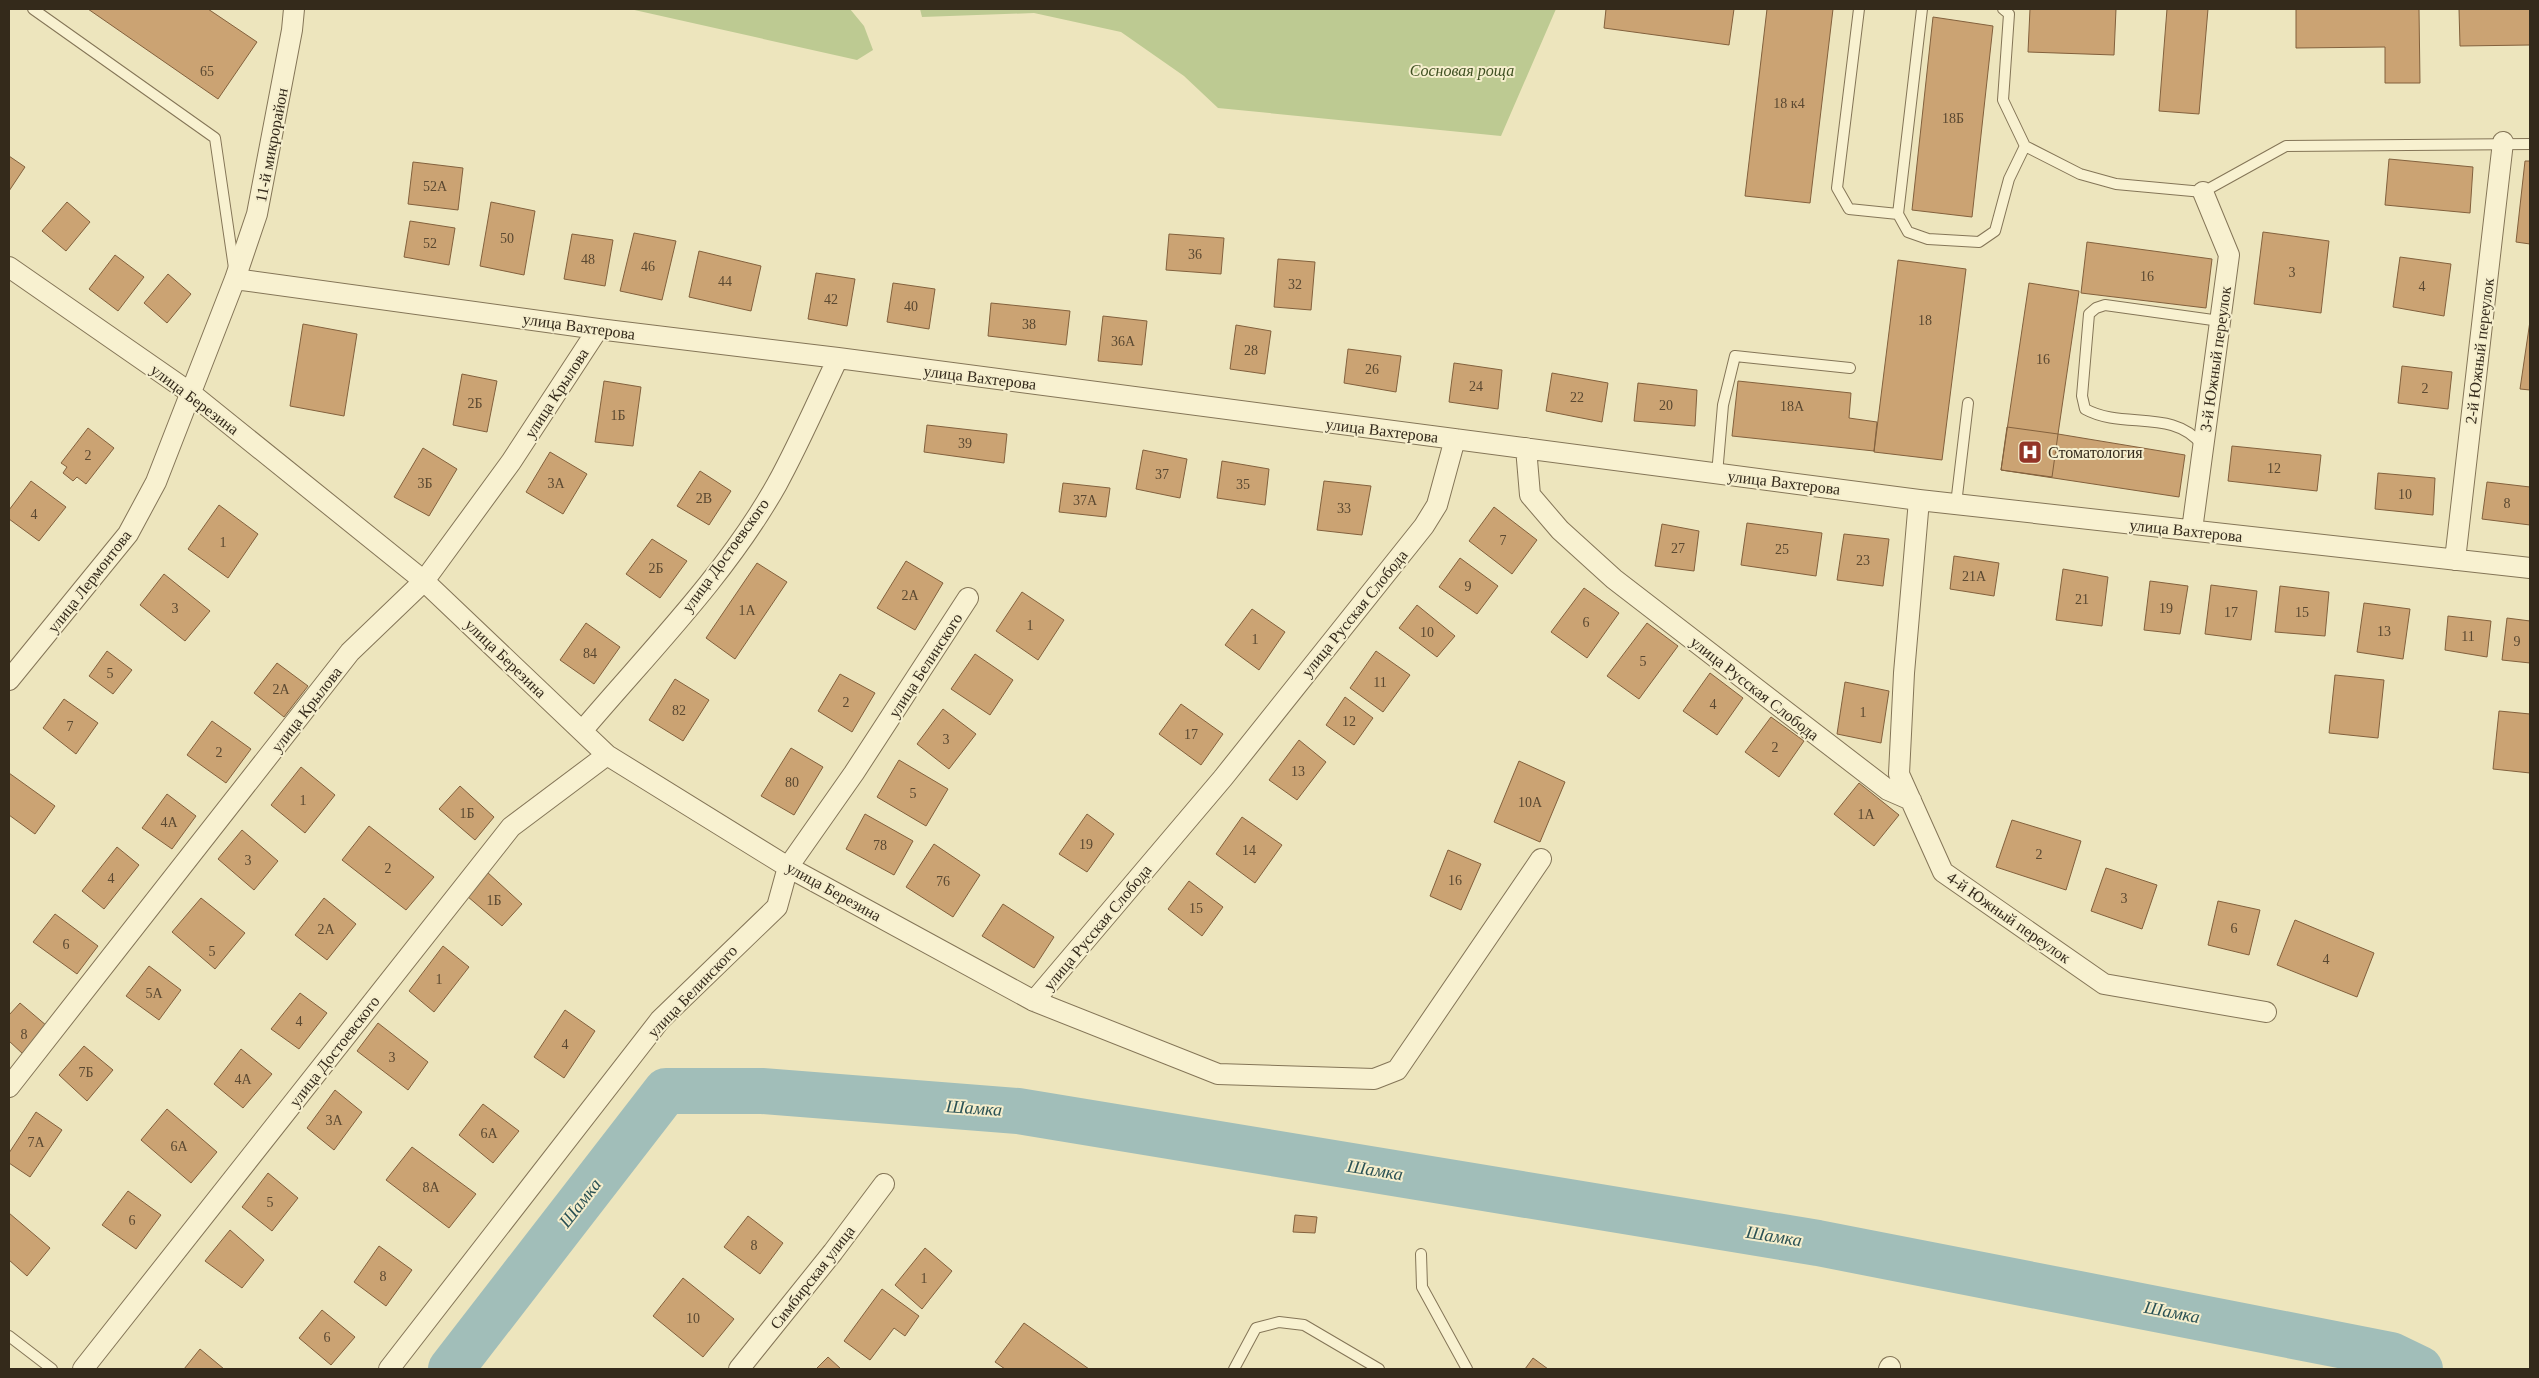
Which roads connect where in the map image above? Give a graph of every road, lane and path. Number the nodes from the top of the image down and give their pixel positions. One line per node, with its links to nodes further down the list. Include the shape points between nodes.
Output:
1 (33, 9): 12 (lane, via 215,138)
2 (294, 9): 12 (street, 11-й микрорайон, via 257,214)
3 (1859, 9): 10 (lane, via 1837,188 1849,209)
4 (1922, 9): 10 (lane)
5 (2003, 9): 8 (lane, via 2009,14 2003,100)
6 (2503, 142): 7 (lane); 9 (lane, via 2286,146); 26 (street, 2-й Южный переулок)
7 (2530, 144)
8 (2025, 146): 9 (lane, via 2080,174 2116,184); 10 (lane, via 2009,179 1995,231 1979,242 1928,239 1908,232)
9 (2203, 192): 13 (street, 3-й Южный переулок, via 2229,255)
10 (1898, 214)
11 (9, 267): 17 (street, улица Березина)
12 (235, 279): 14 (street, улица Вахтерова); 17 (street, улица Лермонтова)
13 (2220, 321): 20 (street, 3-й Южный переулок); 20 (lane, via 2105,305 2089,314 2082,396 2085,409 2099,417 2177,425 2193,434)
14 (598, 329): 15 (street, улица Вахтерова); 28 (street, улица Крылова, via 511,462)
15 (838, 358): 19 (street, улица Вахтерова); 31 (street, улица Достоевского, via 776,485 740,541)
16 (1850, 368): 22 (lane, via 1735,356 1723,405)
17 (192, 394): 28 (street, улица Березина); 30 (street, улица Лермонтова, via 156,482 128,534)
18 (1968, 402): 24 (lane)
19 (1455, 439): 21 (street, улица Вахтерова); 36 (street, улица Русская Слобода, via 1437,505 1424,526 1223,778)
20 (2203, 446): 25 (street, 3-й Южный переулок)
21 (1526, 448): 22 (street, улица Вахтерова); 33 (street, улица Русская Слобода, via 1530,495 1560,530 1614,579 1880,784)
22 (1717, 474): 23 (street, улица Вахтерова)
23 (1919, 500): 24 (street, улица Вахтерова); 33 (street, 4-й Южный переулок, via 1899,774)
24 (1956, 504): 25 (street, улица Вахтерова)
25 (2192, 530): 26 (street, улица Вахтерова)
26 (2455, 560): 27 (street, улица Вахтерова)
27 (2530, 568)
28 (424, 581): 31 (street, улица Березина); 38 (street, улица Крылова, via 350,652)
29 (968, 598): 35 (street, улица Белинского, via 854,773)
30 (9, 680)
31 (582, 731): 32 (street, улица Березина)
32 (607, 755): 35 (street, улица Березина); 43 (street, улица Достоевского, via 510,826)
33 (1911, 800): 37 (street, 4-й Южный переулок, via 1943,872 2104,984)
34 (1541, 859): 36 (street, улица Русская Слобода, via 1397,1070 1374,1079 1218,1074)
35 (788, 867): 36 (street, улица Березина); 44 (street, улица Белинского, via 776,907 660,1020)
36 (1034, 1001)
37 (2266, 1012)
38 (9, 1087)
39 (884, 1184): 45 (street, Симбирская улица)
40 (1421, 1254): 48 (lane, via 1422,1287)
41 (9, 1336): 42 (lane)
42 (52, 1369)
43 (83, 1369)
44 (389, 1369)
45 (739, 1369)
46 (1234, 1369): 47 (lane, via 1256,1328 1278,1322 1304,1325)
47 (1379, 1369)
48 (1467, 1369)

